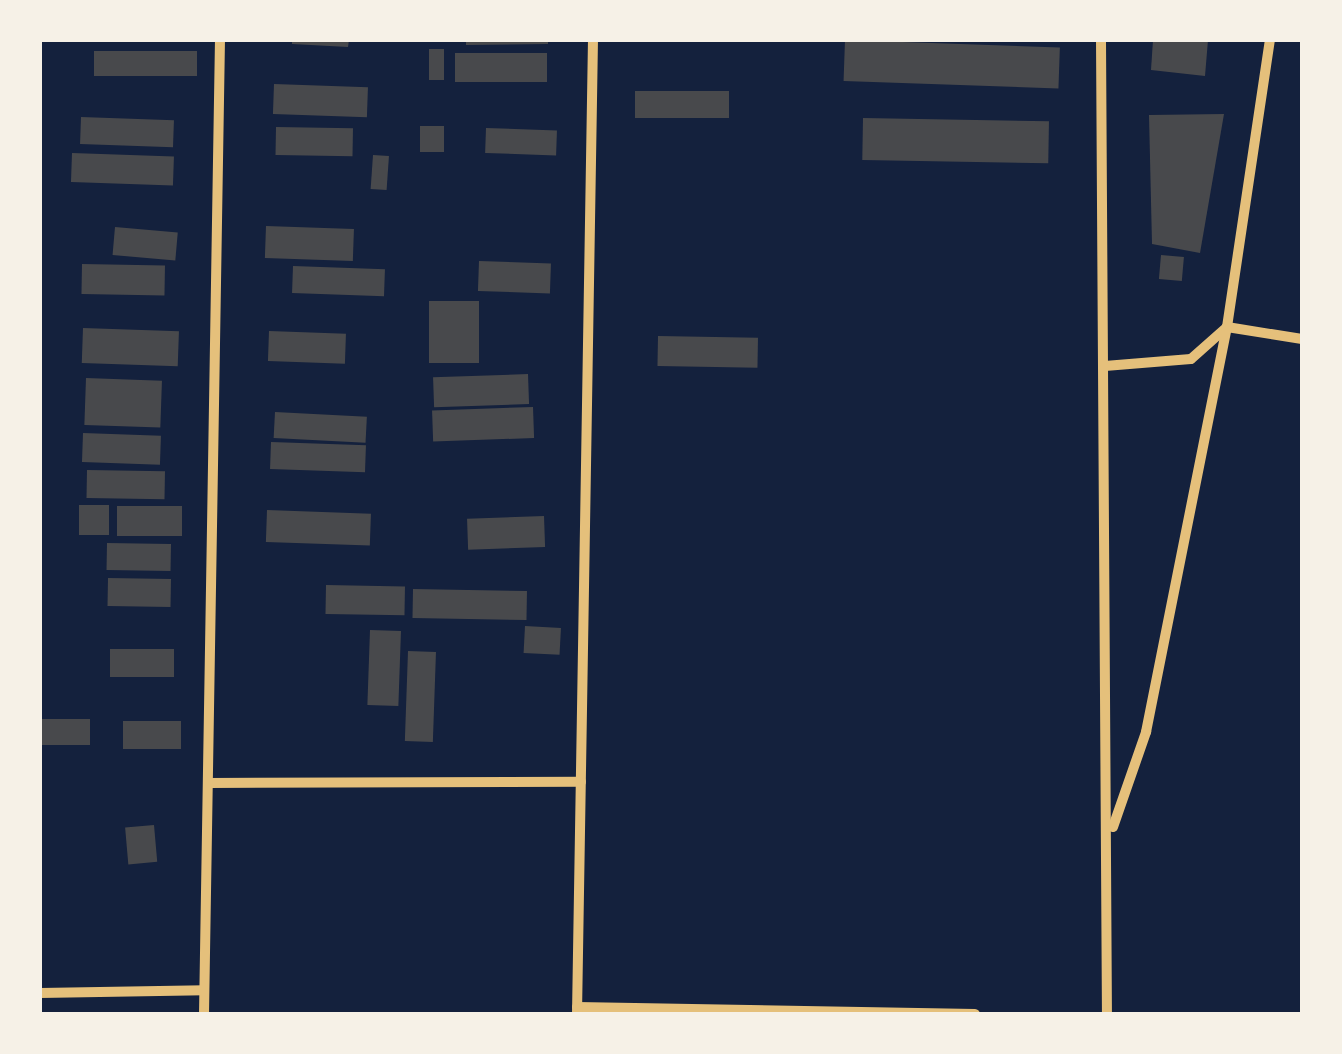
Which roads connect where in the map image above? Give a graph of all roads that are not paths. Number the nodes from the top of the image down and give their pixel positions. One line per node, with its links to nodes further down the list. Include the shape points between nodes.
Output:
1 (220, 40): 9 (street)
2 (593, 40): 8 (street)
3 (1101, 40): 7 (street)
4 (1270, 40): 5 (street)
5 (1226, 327): 6 (street); 7 (street, via 1191,359); 10 (street, via 1146,732)
6 (1302, 340)
7 (1105, 366): 10 (street)
8 (581, 782): 9 (street); 13 (street)
9 (208, 783): 11 (street)
10 (1109, 838): 16 (street)
11 (204, 990): 12 (street); 14 (street)
12 (40, 993)
13 (577, 1011): 15 (street)
14 (204, 1014)
15 (975, 1014)
16 (1108, 1014)

